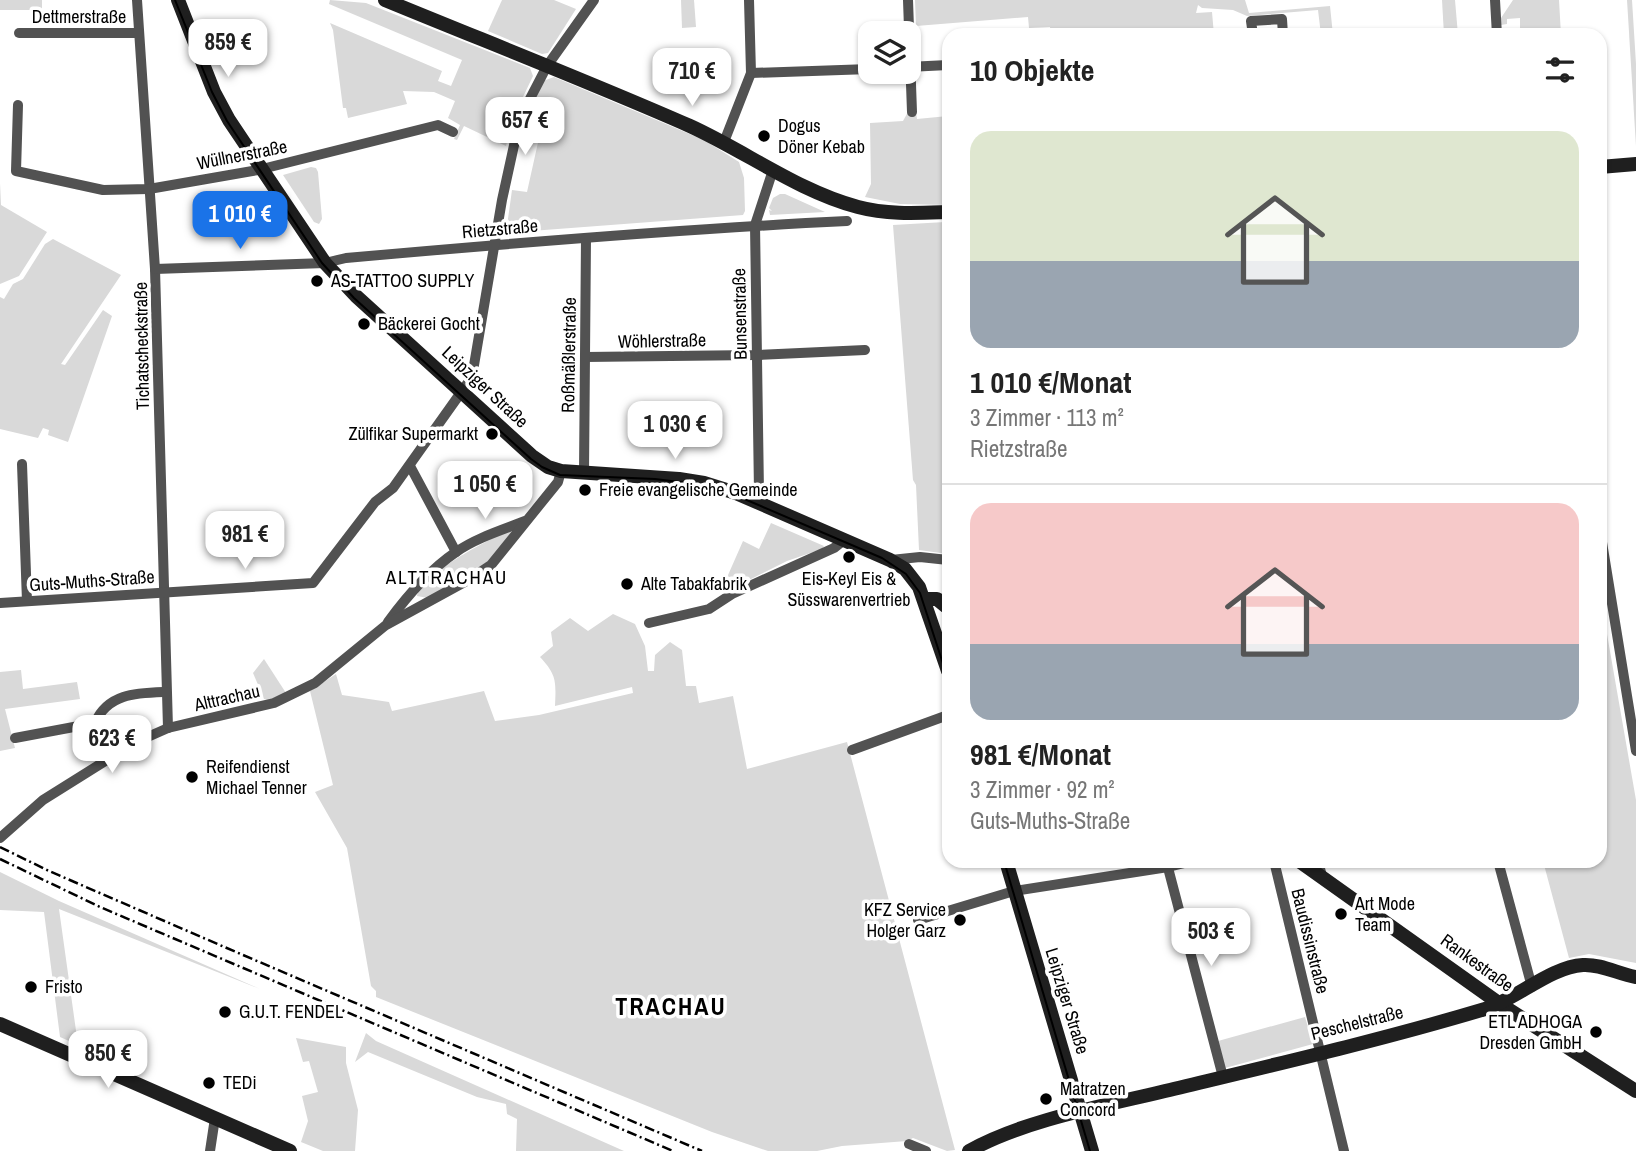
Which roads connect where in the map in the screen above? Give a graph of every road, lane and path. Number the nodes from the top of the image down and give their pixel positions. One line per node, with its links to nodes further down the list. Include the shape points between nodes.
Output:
1 (137, 0): 13 (street, Tichatscheckstraße)
2 (177, 0): 26 (main road, Leipziger Straße, via 214,92)
3 (385, 0): 15 (main road)
4 (594, 0): 15 (street)
5 (749, 0): 18 (street)
6 (908, 0): 8 (street)
7 (1495, 0): 11 (street)
8 (908, 21)
9 (1252, 28): 10 (street, via 1251,21 1282,19)
10 (1283, 28)
11 (1497, 28)
12 (19, 33): 13 (street, Dettmerstraße)
13 (139, 33): 28 (street, Tichatscheckstraße)
14 (942, 65): 16 (street)
15 (547, 66): 23 (main road); 33 (street, via 520,118)
16 (921, 66)
17 (858, 70): 18 (street)
18 (751, 74): 23 (street)
19 (910, 84): 21 (street)
20 (18, 105): 28 (street, Wüllnerstraße, via 16,170 103,190)
21 (912, 112)
22 (453, 132): 26 (street, Wüllnerstraße, via 438,125)
23 (724, 142): 27 (main road)
24 (1636, 164): 25 (main road)
25 (1607, 166)
26 (261, 169): 28 (street, Wüllnerstraße); 34 (main road, Leipziger Straße)
27 (773, 170): 29 (main road, via 859,207 905,214); 31 (street, Bunsenstraße)
28 (149, 189): 35 (street, Tichatscheckstraße)
29 (942, 212)
30 (847, 221): 31 (street, Rietzstraße)
31 (755, 225): 32 (street, Rietzstraße); 37 (street, Bunsenstraße)
32 (586, 238): 33 (street, Rietzstraße); 38 (street, Roßmäßlerstraße)
33 (493, 245): 34 (street, Rietzstraße); 39 (street, via 472,377)
34 (325, 263): 35 (street, Rietzstraße); 39 (main road, Leipziger Straße)
35 (155, 269): 51 (street, Tichatscheckstraße)
36 (865, 350): 37 (street, Wöhlerstraße)
37 (756, 355): 38 (street, Wöhlerstraße); 44 (street, Bunsenstraße, via 759,492)
38 (585, 357): 43 (street, Roßmäßlerstraße)
39 (462, 393): 41 (street); 42 (main road, Leipziger Straße, via 532,456)
40 (22, 464): 53 (street)
41 (410, 466): 47 (street); 51 (street, Guts-Muths-Straße, via 313,583)
42 (561, 471): 43 (main road, Leipziger Straße); 45 (street, Alttrachau, via 558,482)
43 (584, 473): 44 (main road, Leipziger Straße, via 679,478)
44 (755, 502): 46 (main road, Leipziger Straße)
45 (527, 520): 47 (street, Alttrachau); 57 (street, Alttrachau, via 491,565)
46 (844, 540): 48 (main road, Leipziger Straße); 56 (street, via 709,609)
47 (456, 552): 57 (street, Alttrachau, via 411,591)
48 (890, 560): 49 (street); 52 (main road, Leipziger Straße, via 912,577)
49 (942, 560)
50 (1607, 573): 64 (street)
51 (163, 591): 53 (street, Guts-Muths-Straße); 59 (street, Tichatscheckstraße)
52 (924, 599): 55 (main road); 58 (main road, Leipziger Straße)
53 (27, 601): 54 (street, Guts-Muths-Straße)
54 (0, 603)
55 (942, 603)
56 (649, 623)
57 (386, 625): 61 (street, Alttrachau, via 315,683 274,703)
58 (942, 653)
59 (166, 692): 61 (street, Tichatscheckstraße); 62 (street, via 128,693 100,711 95,723)
60 (942, 717): 63 (street)
61 (168, 728): 65 (street, Alttrachau, via 134,743 43,800)
62 (15, 737)
63 (852, 750)
64 (1636, 751)
65 (0, 838)
66 (1008, 868): 74 (main road, Leipziger Straße)
67 (1144, 868): 74 (street)
68 (1168, 868): 81 (street)
69 (1276, 868): 80 (street, Baudissinstraße)
70 (1310, 868): 73 (main road, Rankestraße)
71 (1320, 868): 73 (street)
72 (1500, 868): 77 (street)
73 (1322, 876): 78 (main road, Rankestraße)
74 (1015, 891): 75 (street); 83 (main road, Leipziger Straße)
75 (918, 920)
76 (1636, 977): 77 (main road, Peschelstraße, via 1582,965)
77 (1532, 987): 78 (main road, Peschelstraße)
78 (1500, 1004): 80 (main road, Peschelstraße); 82 (main road, Rankestraße)
79 (0, 1024): 84 (main road)
80 (1321, 1053): 81 (main road, Peschelstraße); 91 (street, Baudissinstraße)
81 (1223, 1077): 83 (main road, Peschelstraße)
82 (1636, 1091)
83 (1080, 1111): 89 (main road, Peschelstraße); 90 (main road, Leipziger Straße)
84 (215, 1118): 86 (street); 87 (main road)
85 (909, 1144): 88 (street)
86 (211, 1151)
87 (290, 1151)
88 (926, 1151)
89 (969, 1151)
90 (1092, 1151)
91 (1344, 1151)

